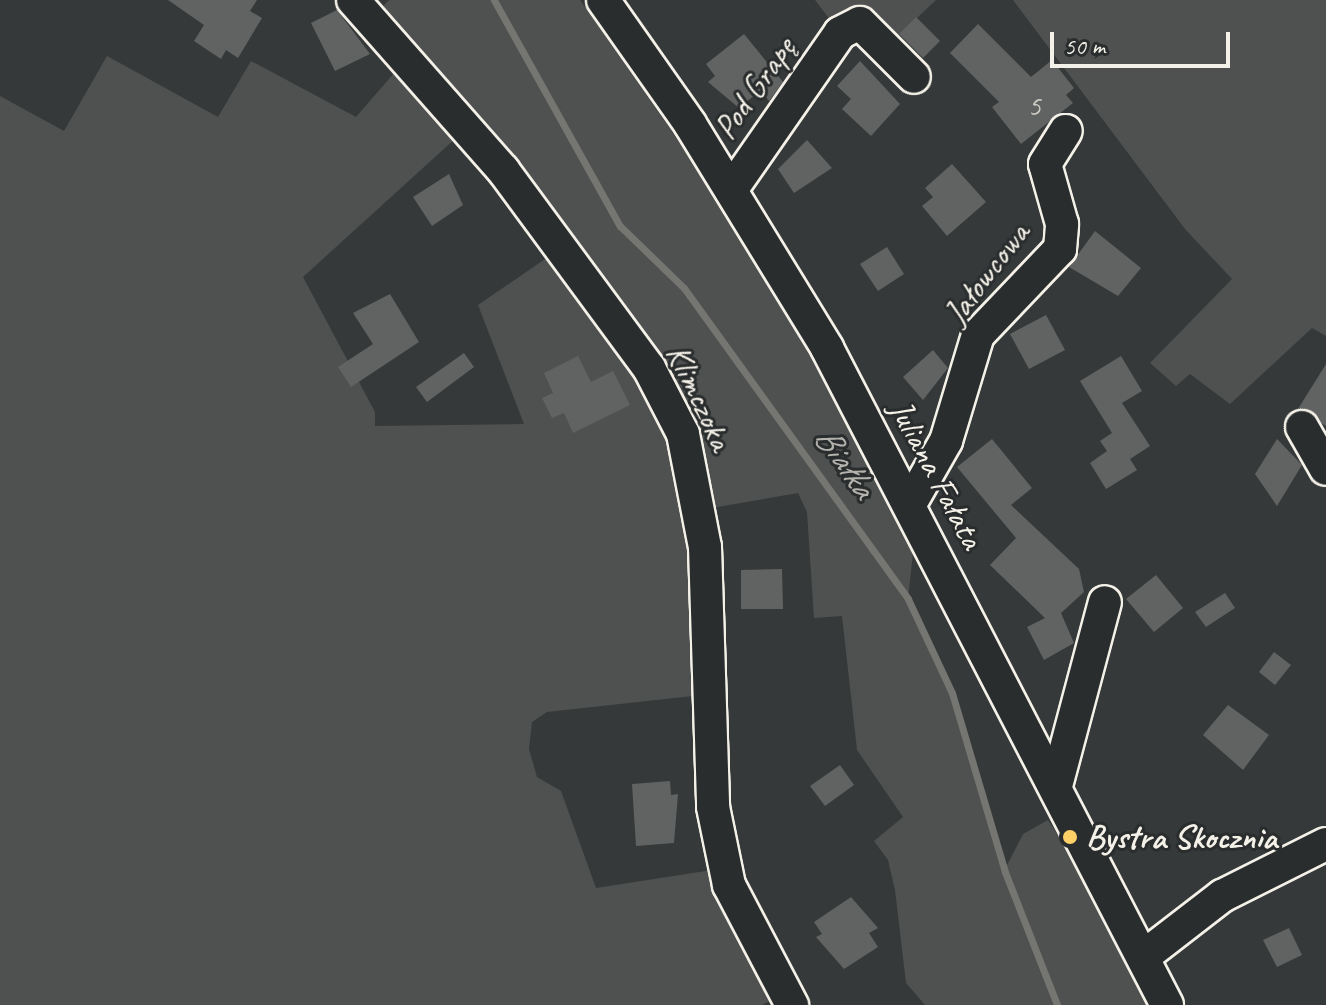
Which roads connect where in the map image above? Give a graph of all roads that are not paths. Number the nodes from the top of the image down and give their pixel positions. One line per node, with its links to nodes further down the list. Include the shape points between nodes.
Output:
1 (353, 0): 13 (street, Klimczoka, via 503,170 649,368 683,434 705,547 713,807 729,885)
2 (603, 0): 5 (street, Juliana Fałata)
3 (914, 77): 5 (street, Pod Grapę, via 860,23 840,33)
4 (1066, 131): 8 (street, Jałowcowa, via 1045,164 1062,224 1060,249 978,335 946,441)
5 (731, 190): 8 (street, Juliana Fałata)
6 (1302, 427): 7 (street)
7 (1326, 469)
8 (910, 504): 10 (street, Juliana Fałata)
9 (1105, 602): 10 (street)
10 (1056, 786): 12 (street, Juliana Fałata)
11 (1326, 844): 12 (street, via 1222,896)
12 (1143, 957): 14 (street, Juliana Fałata)
13 (792, 1005)
14 (1167, 1005)

